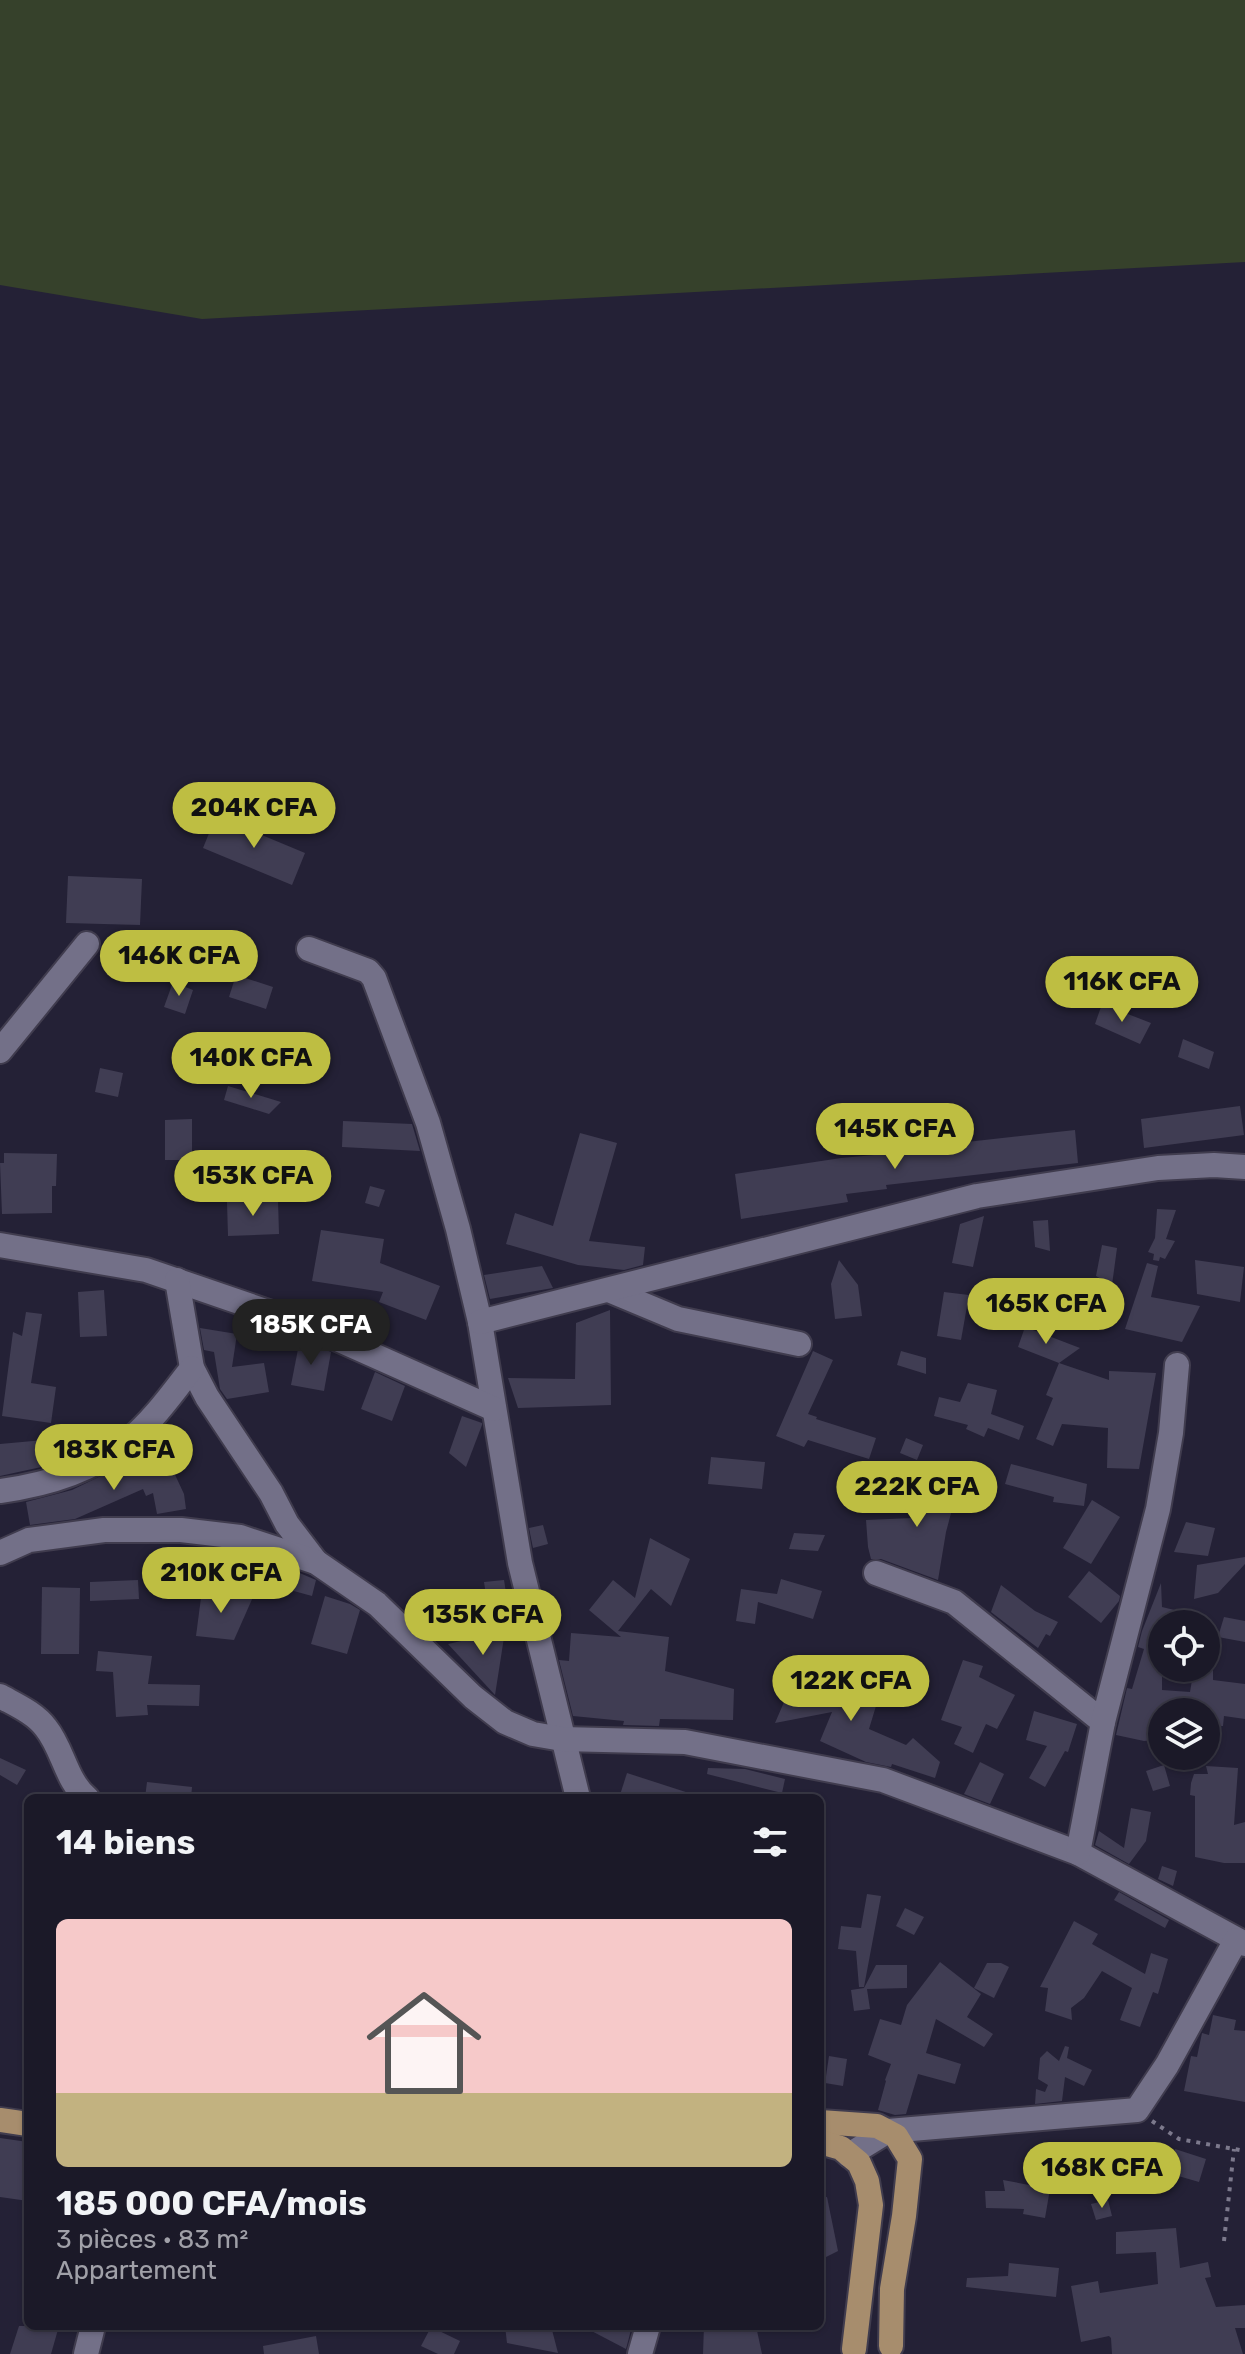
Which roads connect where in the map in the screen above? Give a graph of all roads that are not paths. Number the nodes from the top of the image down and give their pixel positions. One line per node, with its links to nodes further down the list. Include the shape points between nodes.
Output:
1 (87, 944): 3 (street)
2 (309, 949): 8 (street, via 374,978 428,1123)
3 (0, 1051)
4 (1245, 1167): 7 (street, via 1158,1168 977,1196)
5 (0, 1245): 6 (street)
6 (177, 1280): 11 (street); 12 (street, via 306,1325)
7 (611, 1291): 8 (street); 9 (street, via 678,1319)
8 (480, 1322): 12 (street)
9 (799, 1344)
10 (1177, 1365): 18 (street, via 1158,1509)
11 (192, 1368): 13 (street, via 125,1444 82,1470 36,1486); 15 (street)
12 (494, 1409): 19 (street, via 520,1563)
13 (0, 1491)
14 (0, 1553): 15 (street, via 56,1535 181,1530 240,1537)
15 (316, 1562): 19 (street, via 377,1604 505,1722)
16 (876, 1573): 18 (street, via 954,1602)
17 (0, 1696): 20 (street, via 47,1728)
18 (1103, 1722): 22 (street)
19 (562, 1739): 21 (street); 22 (street, via 685,1742 883,1780)
20 (82, 1794)
21 (577, 1794)
22 (1078, 1853): 23 (street)
23 (1240, 1942): 27 (street, via 1137,2110)
24 (0, 2120): 26 (main road)
25 (824, 2122): 27 (main road)
26 (24, 2123)
27 (888, 2131): 29 (street); 32 (main road, via 910,2159 892,2289)
28 (824, 2143): 29 (main road)
29 (849, 2155): 33 (main road, via 867,2181 871,2205)
30 (92, 2330): 34 (street)
31 (647, 2330): 35 (street)
32 (900, 2350): 33 (main road, via 873,2345)
33 (851, 2351)
34 (86, 2354)
35 (640, 2354)

